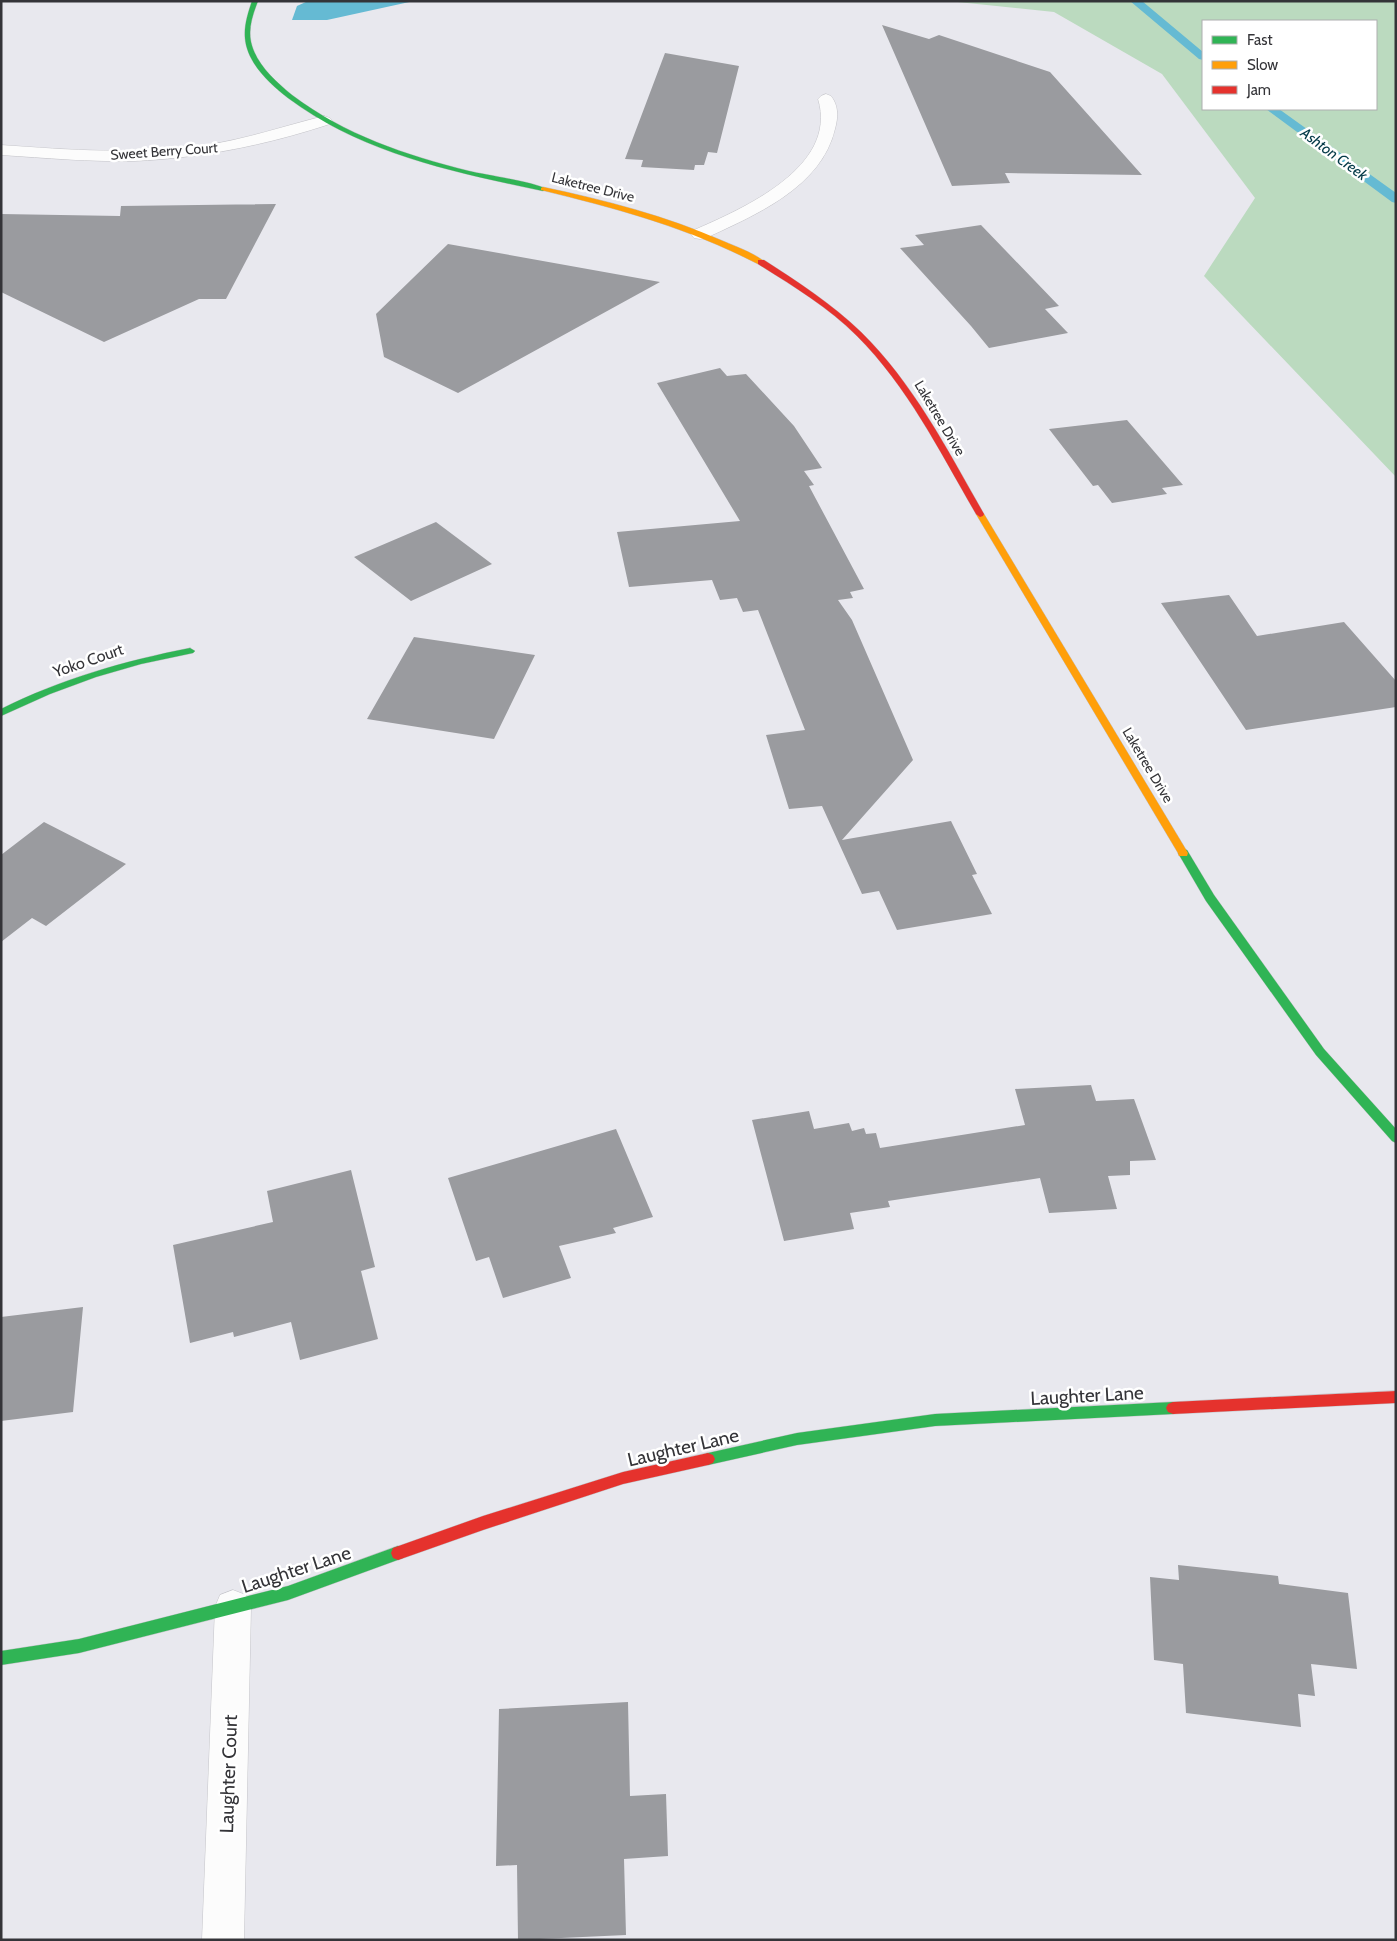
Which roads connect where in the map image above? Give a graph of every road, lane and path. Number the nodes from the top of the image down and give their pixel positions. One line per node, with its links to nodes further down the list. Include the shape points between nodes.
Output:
1 (255, 1): 3 (street, Laketree Drive, via 249,12 245,36 252,55 262,72 281,91)
2 (826, 99): 5 (street, via 830,116 825,140 806,169 780,192 745,214)
3 (324, 121): 4 (street, Sweet Berry Court, via 240,145 192,152 133,156); 5 (street, Laketree Drive, via 402,155 460,172 590,200)
4 (1, 150)
5 (700, 234): 8 (street, Laketree Drive, via 796,282 834,310 877,352 913,398 1210,898 1320,1052)
6 (190, 651): 7 (street, Yoko Court, via 140,659 79,677)
7 (1, 714)
8 (1396, 1138)
9 (1396, 1397): 10 (street, Laughter Lane, via 935,1420 797,1439 623,1478 483,1523 288,1594)
10 (233, 1607): 11 (street, Laughter Lane, via 79,1646); 12 (street, Laughter Court)
11 (1, 1658)
12 (223, 1940)

